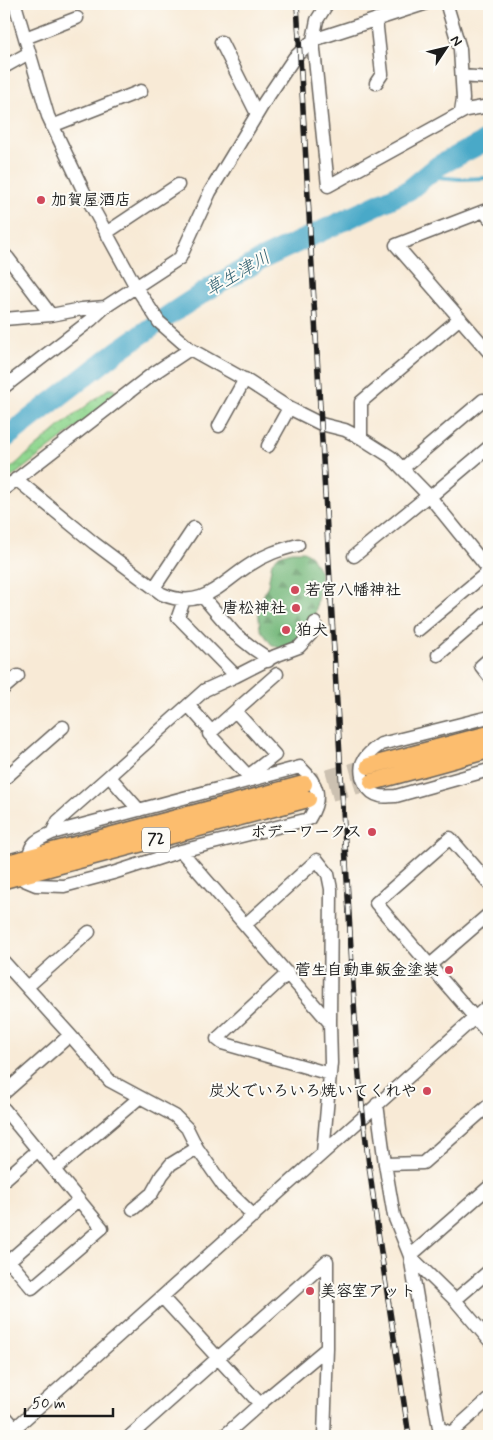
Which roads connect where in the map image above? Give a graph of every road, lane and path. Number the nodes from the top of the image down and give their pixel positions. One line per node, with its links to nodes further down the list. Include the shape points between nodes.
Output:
1 (15, 4): 7 (street)
2 (327, 4): 8 (street, via 317,20)
3 (424, 4): 6 (street)
4 (448, 4): 12 (street, via 460,49)
5 (77, 18): 7 (street)
6 (376, 19): 8 (street); 14 (street, via 382,74)
7 (25, 38): 10 (street)
8 (313, 40): 17 (street, via 328,186); 18 (street, via 290,62)
9 (222, 42): 18 (street)
10 (29, 53): 11 (street); 19 (street)
11 (4, 67)
12 (462, 76): 13 (street); 17 (street)
13 (489, 78)
14 (376, 83)
15 (141, 91): 19 (street)
16 (489, 106): 17 (street)
17 (462, 112)
18 (256, 114): 24 (street, via 210,192 180,258)
19 (52, 126): 22 (street)
20 (178, 185): 22 (street)
21 (489, 218): 27 (street, via 484,211 396,245)
22 (106, 233): 24 (street)
23 (4, 254): 26 (street)
24 (138, 290): 25 (street); 29 (street, via 159,322)
25 (105, 307): 26 (street); 32 (street)
26 (50, 315): 28 (street)
27 (460, 318): 30 (street); 36 (street, via 361,402)
28 (4, 319)
29 (187, 346): 31 (street); 40 (street)
30 (489, 352)
31 (245, 379): 34 (street); 35 (street)
32 (4, 387)
33 (483, 400): 39 (street)
34 (289, 408): 36 (street); 37 (street)
35 (219, 426)
36 (361, 438): 39 (street)
37 (268, 446)
38 (489, 446): 42 (street)
39 (403, 468): 42 (street)
40 (16, 479): 41 (street); 47 (street)
41 (4, 489)
42 (429, 496): 45 (street); 46 (street)
43 (194, 528): 47 (street)
44 (298, 545): 48 (street, via 272,552)
45 (354, 556)
46 (489, 571): 52 (street)
47 (154, 588): 49 (street, via 175,600)
48 (203, 597): 49 (street); 55 (street, via 235,634)
49 (184, 600): 58 (street, via 178,617)
50 (489, 611): 53 (street)
51 (315, 623): 55 (street, via 311,634 299,647)
52 (418, 630)
53 (438, 655)
54 (489, 659): 59 (street, via 481,666)
55 (268, 661): 58 (street)
56 (277, 674): 62 (street)
57 (18, 676): 60 (street)
58 (236, 676): 61 (street, via 205,690)
59 (489, 676)
60 (4, 688)
61 (188, 705): 65 (street); 69 (street)
62 (235, 710): 65 (street); 70 (street, via 275,755)
63 (489, 716): 68 (street, via 381,744 362,763 361,772 368,789 377,796 387,797)
64 (63, 727): 71 (street)
65 (211, 731): 70 (street, via 209,734)
66 (489, 734): 67 (main road, via 371,774)
67 (489, 750)
68 (489, 770)
69 (108, 776): 72 (street); 73 (street, via 58,821)
70 (250, 778): 72 (street); 74 (street, via 300,767 316,785 317,798 309,819)
71 (4, 780)
72 (139, 810): 73 (street)
73 (52, 833): 75 (street, via 34,843)
74 (181, 851): 77 (street, via 64,886 36,885); 81 (street)
75 (29, 857): 76 (main road, 72); 77 (main road, 72, via 306,792)
76 (4, 864)
77 (20, 876): 79 (main road, 72)
78 (487, 877): 84 (street, via 450,838 376,903)
79 (4, 880)
80 (489, 914): 84 (street)
81 (245, 925): 85 (street); 89 (street, via 317,860 328,874 331,889)
82 (89, 932): 86 (street)
83 (4, 962): 86 (street)
84 (430, 965): 88 (street)
85 (288, 973): 89 (street); 92 (street, via 216,1039)
86 (27, 987): 91 (street)
87 (489, 1005): 88 (street)
88 (475, 1017): 90 (street); 95 (street)
89 (330, 1022): 92 (street)
90 (489, 1034)
91 (70, 1035): 93 (street); 94 (street, via 110,1082)
92 (330, 1074): 100 (street)
93 (4, 1093)
94 (139, 1098): 98 (street, via 175,1116 188,1128); 102 (street)
95 (377, 1104): 100 (street); 101 (street)
96 (489, 1105): 101 (street, via 423,1163)
97 (4, 1109): 99 (street)
98 (198, 1148): 106 (street, via 171,1164 152,1193); 107 (street, via 224,1187)
99 (37, 1151): 102 (street); 103 (street)
100 (323, 1153): 107 (street)
101 (385, 1164): 108 (street, via 394,1216)
102 (54, 1170): 105 (street)
103 (4, 1180)
104 (489, 1187): 108 (street)
105 (79, 1200): 109 (street); 109 (street, via 102,1228 32,1288)
106 (133, 1209)
107 (254, 1216): 111 (street)
108 (410, 1256): 112 (street); 116 (street, via 439,1428 451,1433)
109 (6, 1263)
110 (489, 1271): 112 (street)
111 (162, 1297): 115 (street); 119 (street)
112 (455, 1300): 113 (street)
113 (489, 1340)
114 (327, 1348): 115 (street, via 327,1261); 117 (street); 122 (street)
115 (218, 1357): 117 (street); 120 (street)
116 (489, 1399)
117 (260, 1404): 121 (street)
118 (4, 1416): 119 (street)
119 (14, 1434)
120 (130, 1436)
121 (224, 1436)
122 (324, 1436)

